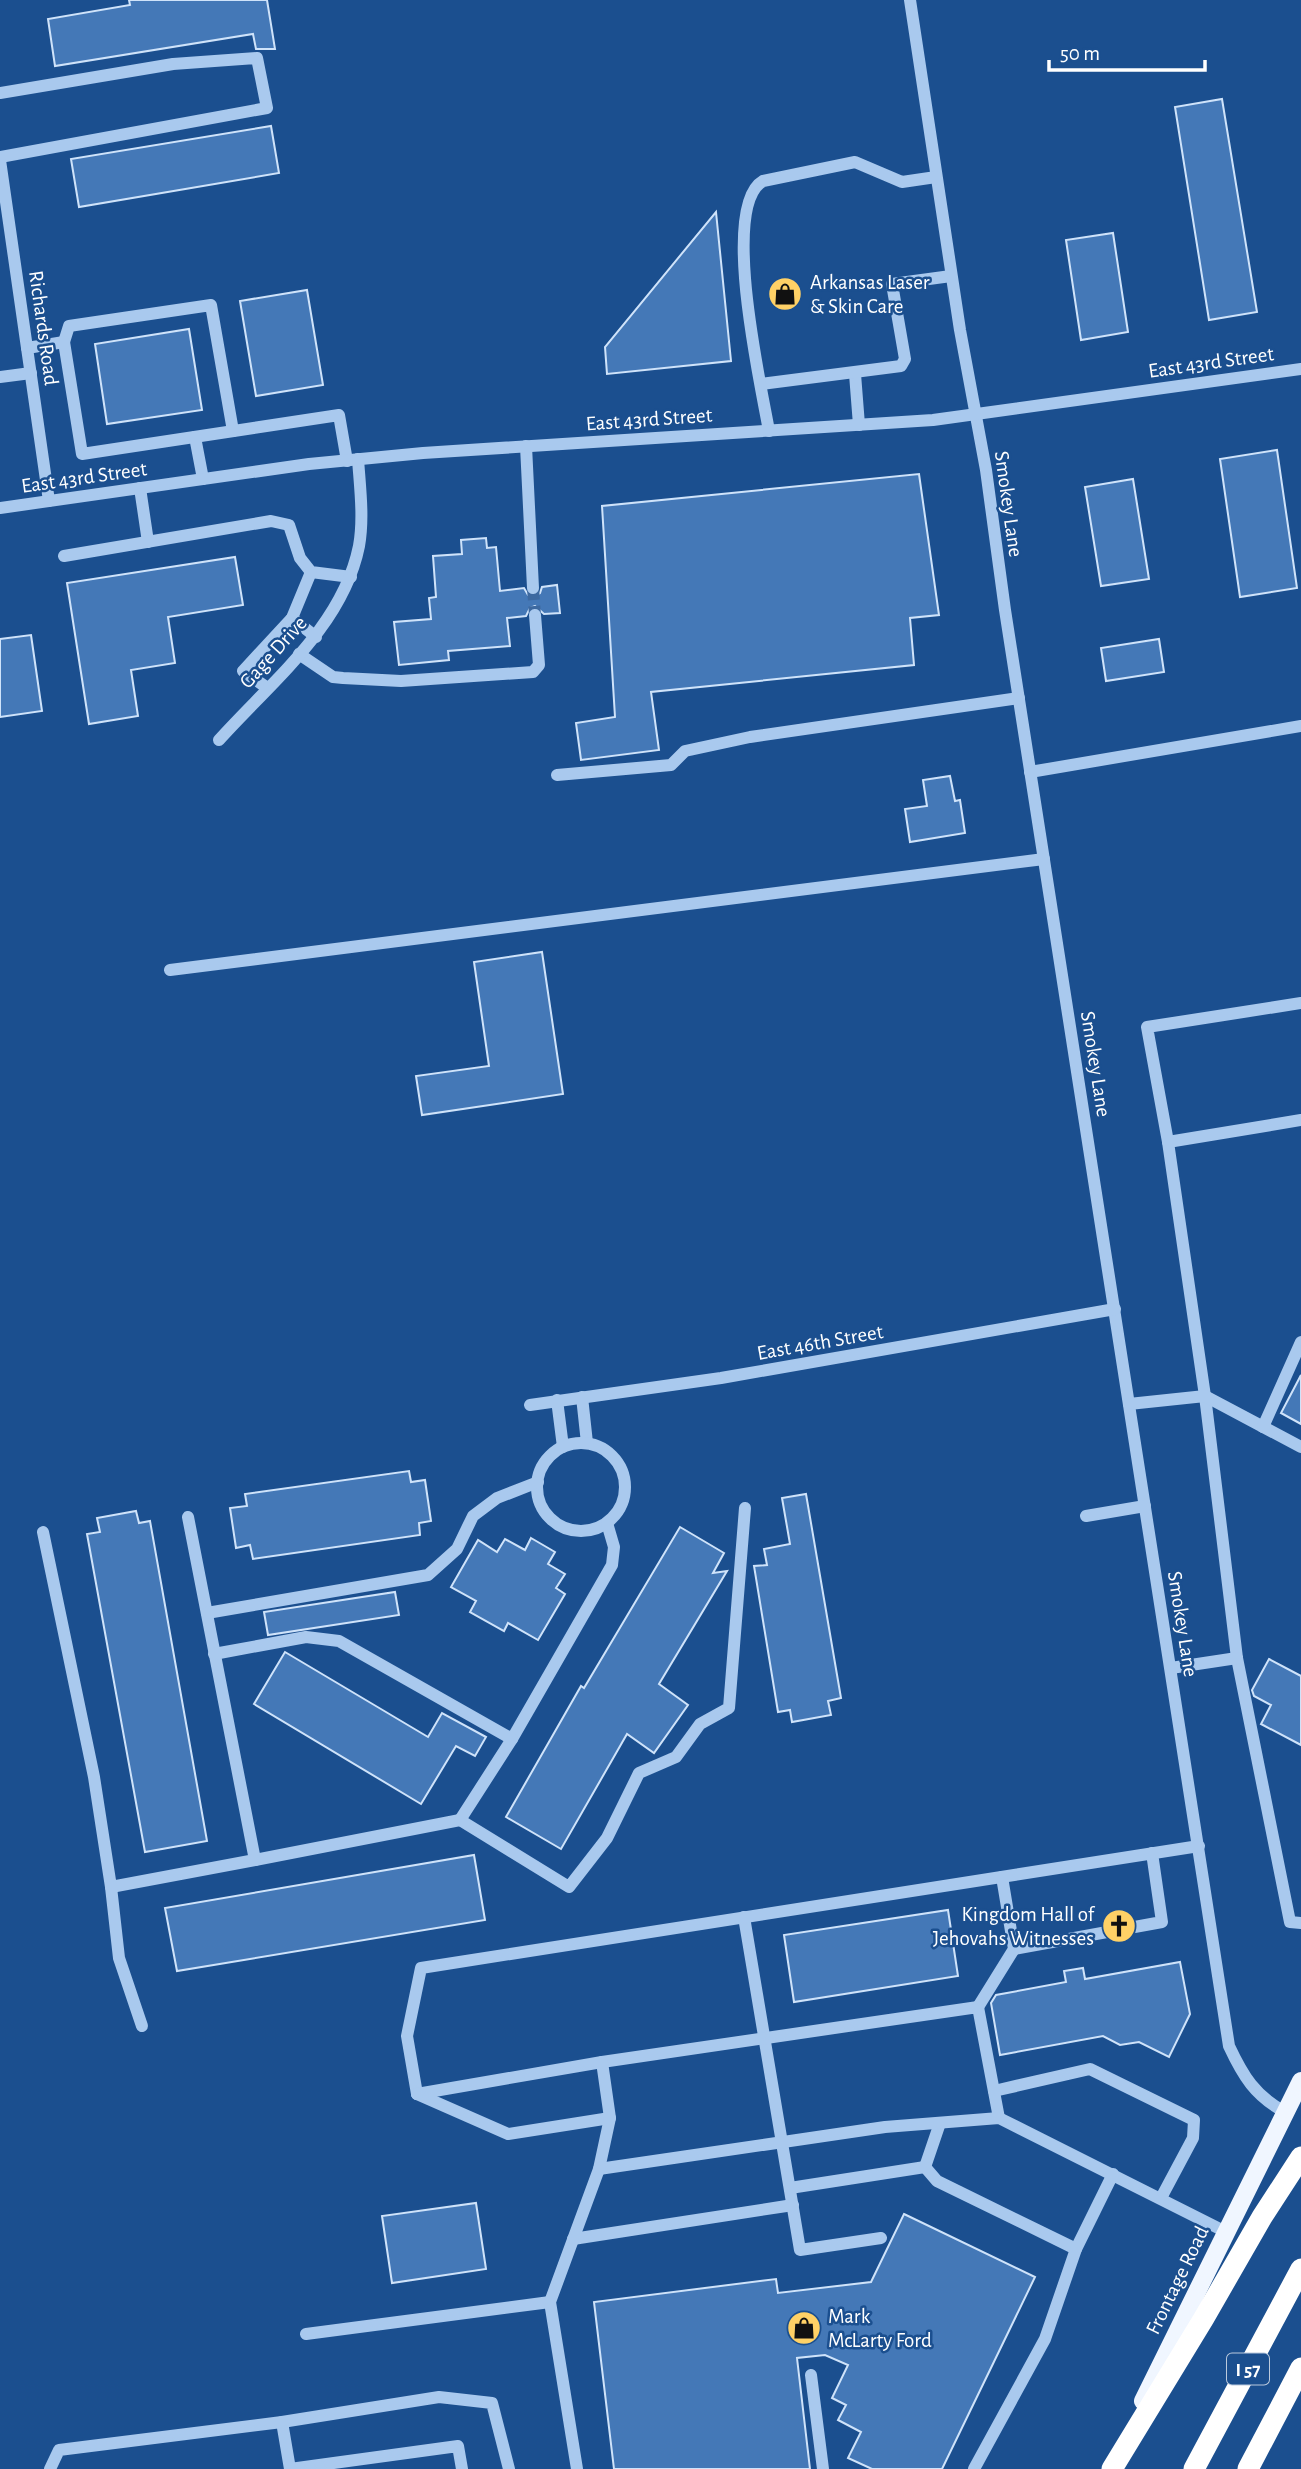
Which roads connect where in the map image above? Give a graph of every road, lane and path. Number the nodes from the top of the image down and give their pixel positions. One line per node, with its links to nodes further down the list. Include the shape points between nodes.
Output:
1 (910, 0): 4 (street, Smokey Lane)
2 (0, 93): 3 (street, via 173,64 257,58 267,108)
3 (0, 158): 5 (street, Richards Road)
4 (936, 177): 6 (street, Smokey Lane); 13 (street, via 902,182 855,162 754,186 745,208 742,262)
5 (3, 205): 8 (street, Richards Road)
6 (951, 276): 11 (street, via 892,284 904,364); 14 (street, Smokey Lane)
7 (64, 342): 8 (street); 17 (street, via 69,326 211,305); 18 (street, via 82,454)
8 (27, 348): 10 (street, Richards Road)
9 (1301, 369): 14 (street, East 43rd Street)
10 (31, 373): 12 (street); 23 (street, Richards Road)
11 (855, 374): 13 (street); 15 (street)
12 (0, 377)
13 (761, 384): 16 (street)
14 (976, 415): 15 (street, East 43rd Street); 35 (street, Smokey Lane)
15 (859, 425): 16 (street, East 43rd Street)
16 (769, 430): 19 (street, East 43rd Street)
17 (233, 431): 18 (street); 20 (street, Gage Drive, via 339,415)
18 (195, 437): 21 (street)
19 (526, 446): 20 (street, East 43rd Street); 29 (street)
20 (352, 460): 21 (street, East 43rd Street); 28 (street, Gage Drive, via 360,531)
21 (204, 479): 22 (street, East 43rd Street)
22 (140, 488): 23 (street, East 43rd Street); 25 (street)
23 (49, 501): 24 (street, East 43rd Street)
24 (0, 508)
25 (148, 541): 26 (street); 27 (street, via 271,521 289,525 300,558)
26 (64, 556)
27 (311, 572): 28 (street); 31 (street)
28 (351, 578): 32 (street, Gage Drive)
29 (533, 588)
30 (535, 615): 33 (street, via 539,665 533,671 401,681 343,678 333,677)
31 (292, 618): 32 (street); 34 (street, via 243,671)
32 (316, 637): 33 (street, Gage Drive)
33 (299, 654): 34 (street, Gage Drive)
34 (266, 687): 37 (street, Gage Drive)
35 (1019, 698): 38 (street, Smokey Lane); 39 (street, via 750,737 685,751 671,765)
36 (1301, 726): 38 (street)
37 (219, 740)
38 (1030, 772): 40 (street, Smokey Lane)
39 (557, 775)
40 (1044, 859): 41 (street); 45 (street, Smokey Lane)
41 (170, 970)
42 (1301, 1003): 44 (street, via 1147,1027)
43 (1301, 1120): 44 (street)
44 (1168, 1142): 47 (street)
45 (1115, 1309): 48 (street, East 46th Street, via 720,1378); 50 (street, Smokey Lane)
46 (1301, 1342): 52 (street)
47 (1205, 1396): 50 (street); 52 (street); 65 (street)
48 (582, 1397): 49 (street, East 46th Street); 53 (street)
49 (557, 1400): 51 (street, East 46th Street); 54 (street)
50 (1129, 1404): 57 (street, Smokey Lane)
51 (530, 1405)
52 (1263, 1427): 55 (street)
53 (587, 1443): 54 (street); 61 (street, via 602,1448 621,1469 625,1484 624,1498)
54 (563, 1447): 56 (street, via 544,1462)
55 (1301, 1447)
56 (538, 1482): 61 (street, via 539,1498 554,1521 580,1531); 63 (street, via 497,1498 473,1517 457,1549 428,1575)
57 (1145, 1506): 59 (street); 66 (street, Smokey Lane)
58 (745, 1508): 68 (street, via 729,1708 700,1724 676,1757 639,1773 607,1838 569,1887)
59 (1086, 1516)
60 (188, 1517): 63 (street)
61 (607, 1522): 67 (street, via 614,1547 612,1565)
62 (44, 1532): 73 (street, via 94,1777)
63 (207, 1613): 64 (street)
64 (215, 1654): 67 (street, via 306,1637 339,1642); 71 (street)
65 (1237, 1658): 66 (street); 75 (street, via 1290,1922)
66 (1171, 1668): 69 (street, Smokey Lane)
67 (512, 1739): 68 (street)
68 (460, 1820): 71 (street)
69 (1199, 1846): 70 (street); 84 (street, Smokey Lane, via 1230,2046 1251,2088)
70 (1152, 1853): 72 (street); 76 (street, via 1162,1922)
71 (255, 1860): 73 (street)
72 (1002, 1877): 74 (street); 76 (street)
73 (111, 1887): 78 (street, via 119,1958)
74 (744, 1917): 79 (street); 83 (street, via 421,1968 407,2036)
75 (1301, 1923)
76 (1014, 1949): 77 (street)
77 (978, 2007): 79 (street); 82 (street)
78 (142, 2026)
79 (764, 2038): 80 (street); 88 (street)
80 (602, 2063): 83 (street); 85 (street)
81 (1301, 2081): 84 (main road, Frontage Road)
82 (993, 2091): 86 (street); 94 (street, via 1090,2070 1194,2120 1193,2138)
83 (417, 2094): 85 (street, via 508,2134)
84 (1285, 2112): 96 (main road, Frontage Road)
85 (610, 2118): 91 (street)
86 (999, 2118): 87 (street); 92 (street)
87 (940, 2123): 88 (street); 90 (street)
88 (783, 2142): 91 (street); 93 (street)
89 (1301, 2158): 113 (highway)
90 (925, 2167): 93 (street); 99 (street, via 937,2182)
91 (599, 2169): 98 (street)
92 (1114, 2174): 94 (street); 99 (street)
93 (790, 2188): 95 (street)
94 (1161, 2198): 96 (street)
95 (793, 2205): 97 (street, via 800,2250); 98 (street)
96 (1226, 2232): 113 (main road, Frontage Road)
97 (881, 2238)
98 (573, 2239): 101 (street)
99 (1076, 2249): 112 (street, via 1045,2339)
100 (1301, 2269): 114 (highway, I 57)
101 (550, 2302): 102 (street); 110 (street)
102 (306, 2334)
103 (1301, 2368): 115 (highway, I 57)
104 (811, 2375): 111 (street)
105 (282, 2422): 106 (street, via 59,2450); 107 (street); 109 (street, via 439,2397 492,2403)
106 (50, 2469)
107 (290, 2469): 108 (street, via 458,2446)
108 (461, 2469)
109 (509, 2469)
110 (577, 2469)
111 (823, 2469)
112 (974, 2469)
113 (1111, 2469)
114 (1194, 2469)
115 (1248, 2469)

